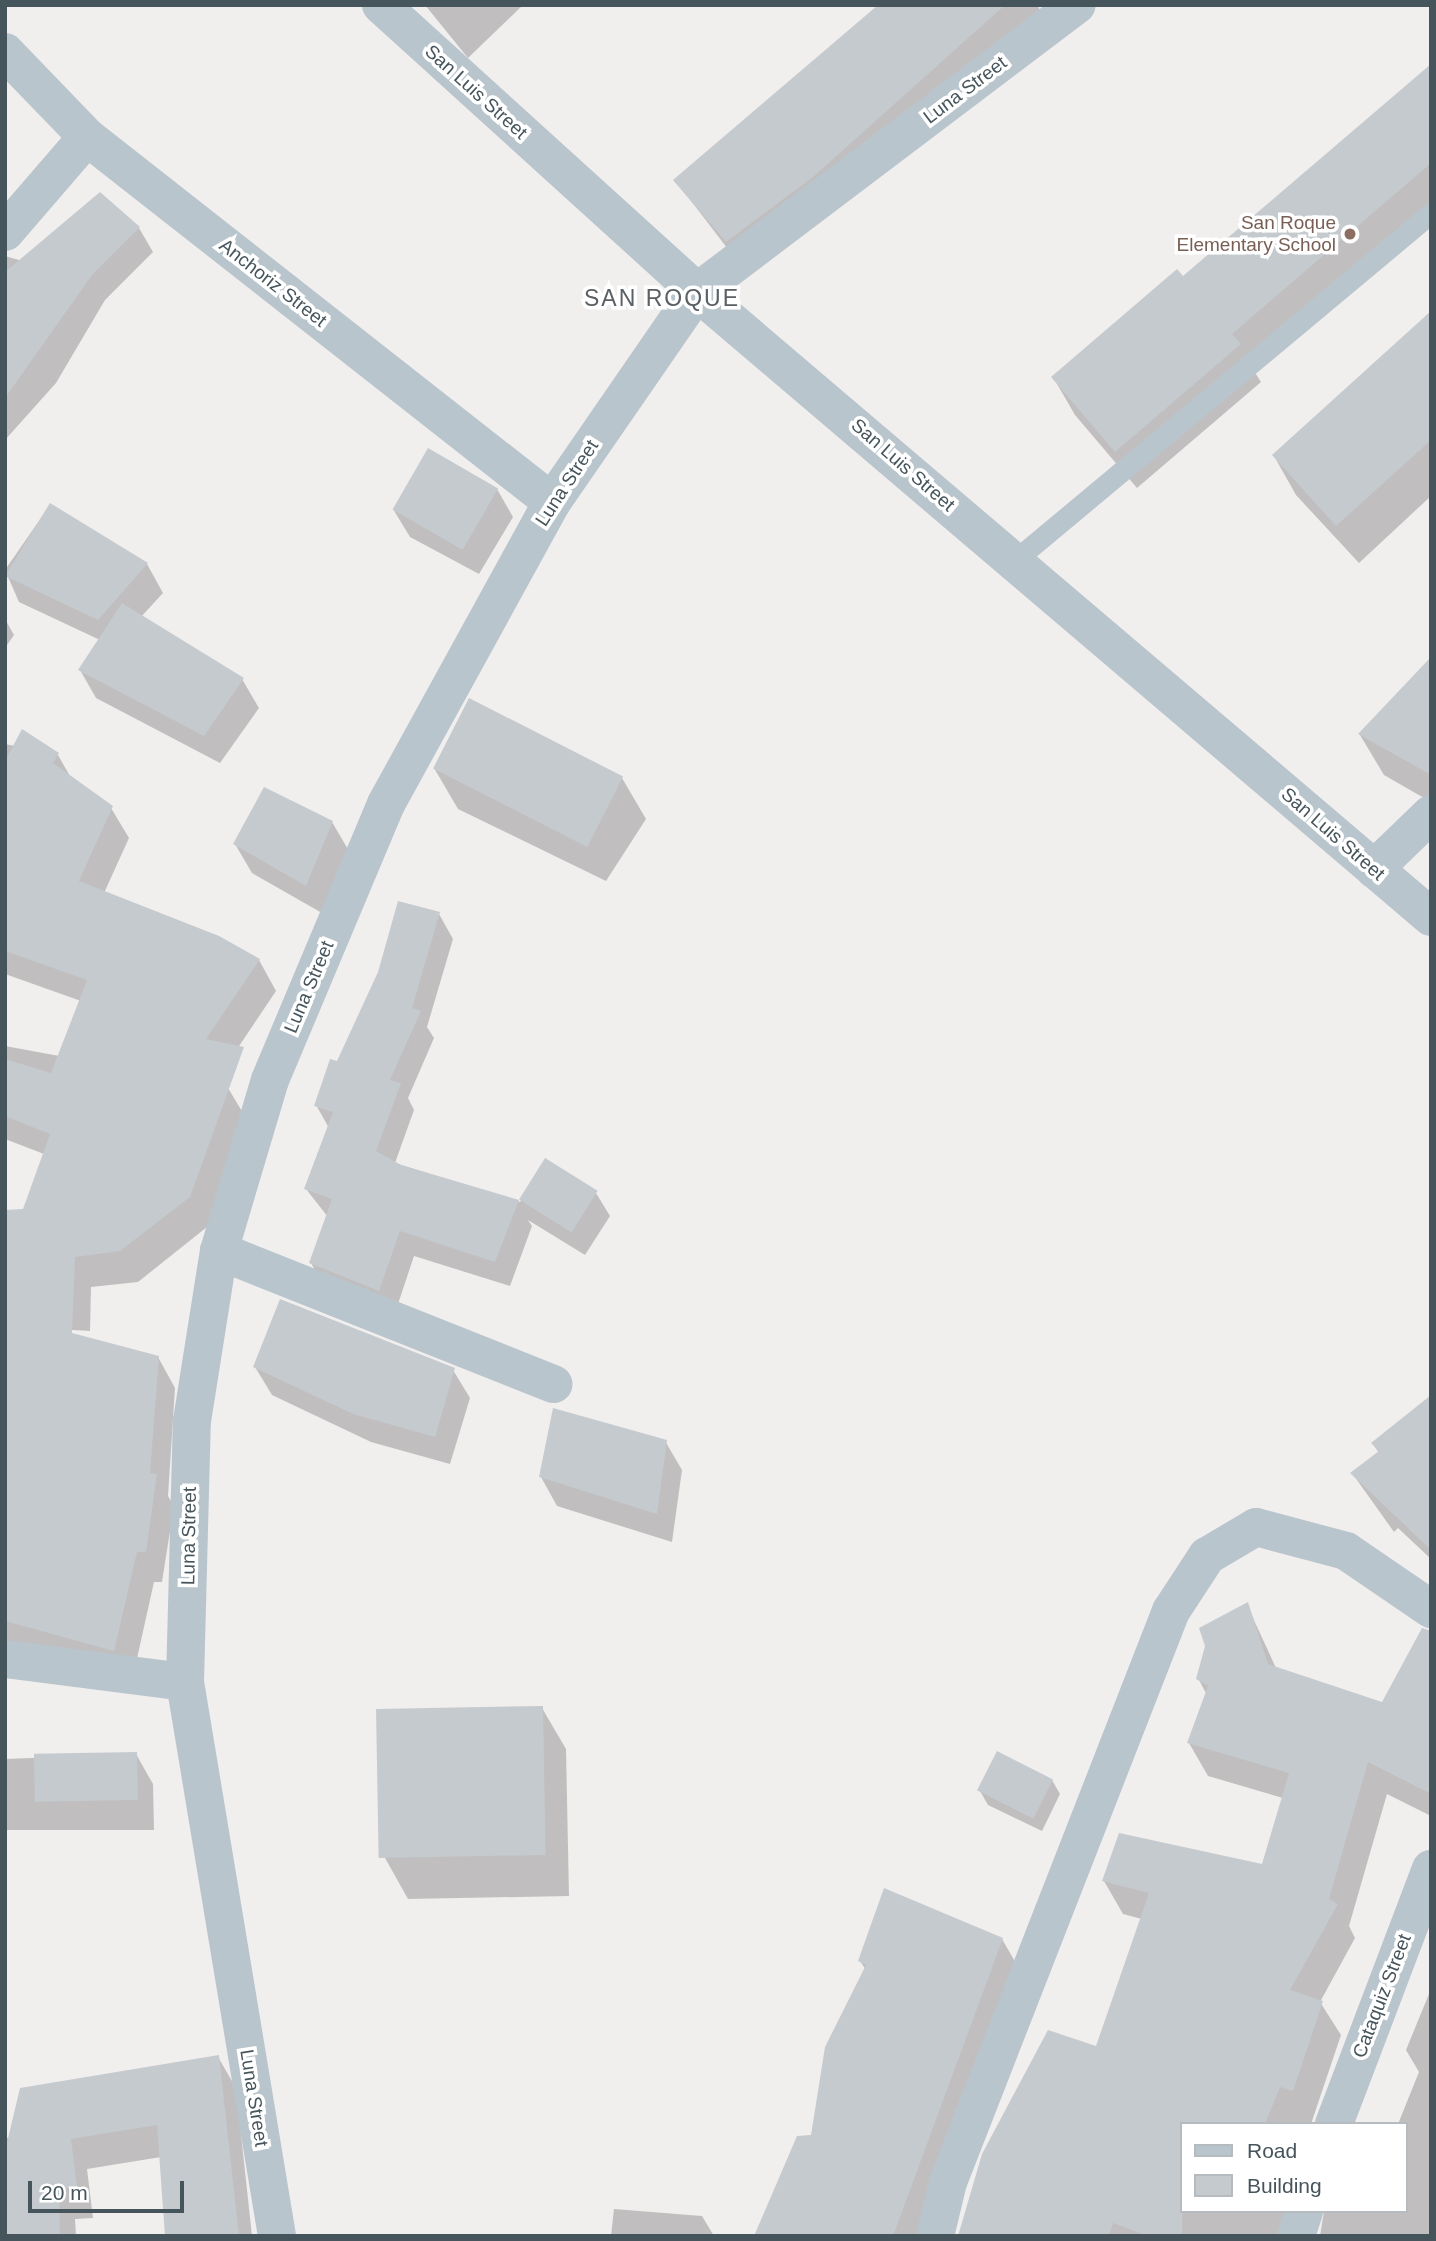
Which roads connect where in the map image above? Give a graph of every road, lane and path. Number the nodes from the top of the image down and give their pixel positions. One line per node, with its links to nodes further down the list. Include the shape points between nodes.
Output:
1 (381, 5): 7 (street, San Luis Street)
2 (1077, 5): 7 (street, Luna Street)
3 (5, 52): 4 (street, Anchoriz Street)
4 (87, 137): 6 (street); 8 (street, Anchoriz Street)
5 (1431, 213): 9 (lane)
6 (5, 232)
7 (697, 292): 8 (street, Luna Street); 9 (street, San Luis Street)
8 (552, 502): 13 (street, Luna Street, via 386,804 270,1080)
9 (1014, 561): 11 (street, San Luis Street)
10 (1431, 814): 11 (street)
11 (1374, 869): 12 (street, San Luis Street)
12 (1431, 918)
13 (219, 1251): 14 (street); 17 (street, Luna Street, via 191,1421)
14 (552, 1384)
15 (1431, 1609): 22 (street, via 1346,1551 1256,1527 1207,1556 1171,1611 948,2182)
16 (5, 1659): 17 (street)
17 (185, 1682): 21 (street, Luna Street)
18 (1431, 1869): 19 (street, Cataquiz Street)
19 (1335, 2122)
20 (1303, 2213): 23 (street)
21 (277, 2236)
22 (935, 2236)
23 (1296, 2236)

